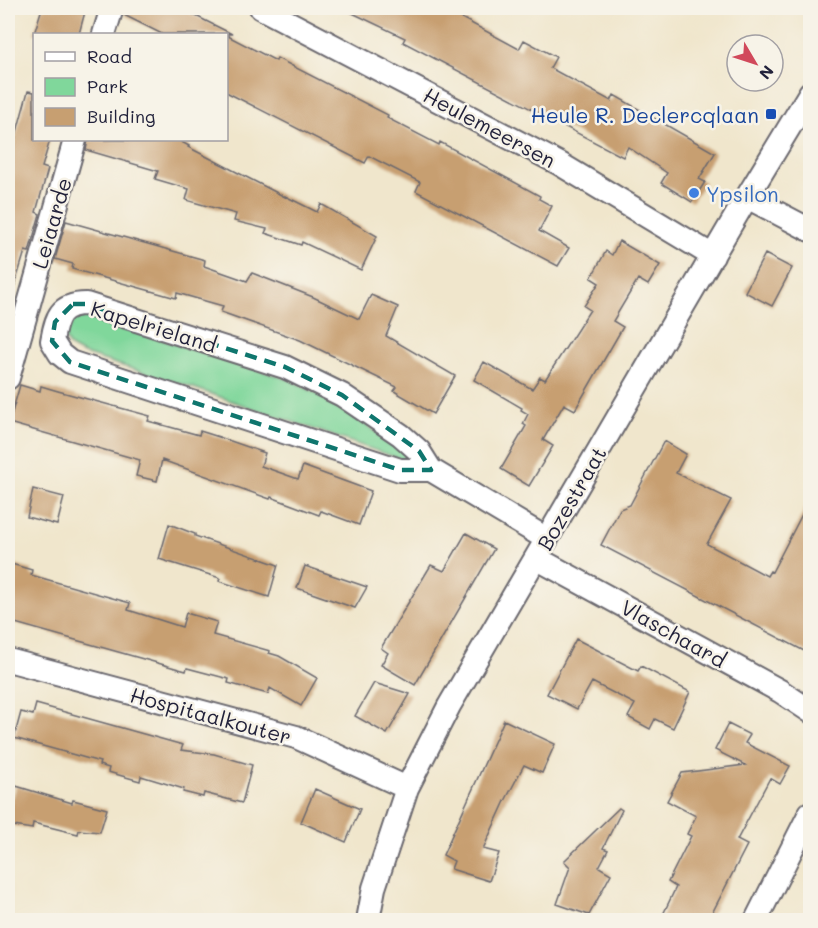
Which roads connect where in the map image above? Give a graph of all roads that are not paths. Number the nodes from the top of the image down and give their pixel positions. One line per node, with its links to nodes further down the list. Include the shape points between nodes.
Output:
1 (112, 8): 3 (street)
2 (261, 8): 8 (street, Heulemeersen, via 560,164)
3 (104, 33)
4 (810, 93): 6 (street, Bozestraat)
5 (75, 141): 9 (street, Leiaarde)
6 (747, 197): 7 (street); 8 (street, Bozestraat)
7 (810, 230)
8 (713, 256): 12 (street, Bozestraat)
9 (17, 303): 10 (street, Leiaarde)
10 (8, 378)
11 (431, 470): 11 (street, Kapelrieland, via 400,470 70,362 52,341 55,322 73,304 86,304 285,367 342,395 401,435 419,451); 12 (street, Kapelrieland)
12 (541, 548): 14 (street, Vlaschaard); 15 (street, Bozestraat, via 449,706)
13 (8, 660): 15 (street, Hospitaalkouter, via 296,737)
14 (810, 711)
15 (407, 788): 17 (street, Bozestraat, via 374,888)
16 (810, 813): 18 (street)
17 (368, 921)
18 (756, 921)

